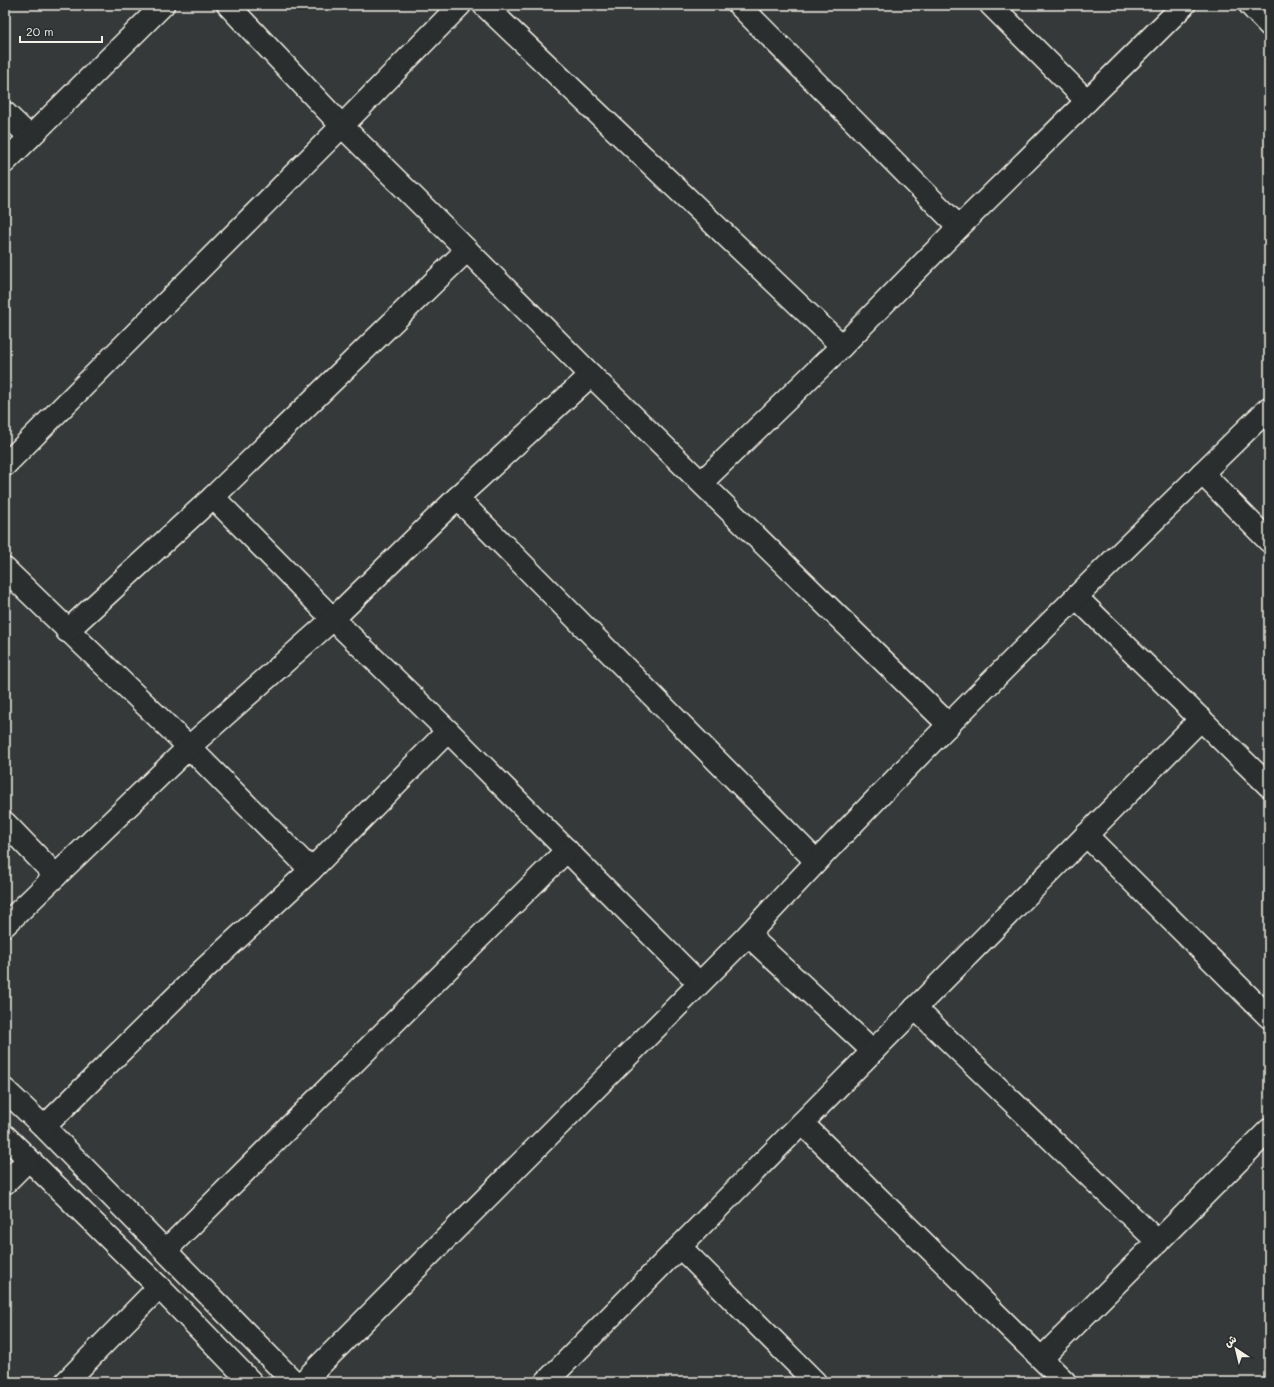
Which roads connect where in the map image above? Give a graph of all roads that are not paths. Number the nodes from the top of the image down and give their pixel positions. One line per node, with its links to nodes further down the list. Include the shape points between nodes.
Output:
1 (228, 5): 12 (street)
2 (460, 5): 12 (street)
3 (484, 5): 17 (street)
4 (739, 5): 15 (street)
5 (991, 5): 10 (street)
6 (1184, 5): 10 (street)
7 (1250, 5): 9 (street)
8 (154, 8): 13 (street)
9 (1269, 25)
10 (1087, 102): 15 (street)
11 (5, 113): 13 (street)
12 (342, 126): 16 (street); 20 (street)
13 (30, 137): 14 (street)
14 (5, 162)
15 (959, 227): 17 (street)
16 (467, 250): 18 (street); 23 (street)
17 (842, 346): 22 (street)
18 (591, 375): 22 (street); 24 (street)
19 (1269, 408): 21 (street)
20 (5, 465)
21 (1202, 473): 25 (street); 27 (street)
22 (702, 482): 31 (street)
23 (213, 497): 28 (street); 29 (street)
24 (457, 498): 28 (street); 38 (street)
25 (1269, 541)
26 (5, 569): 29 (street)
27 (1076, 597): 30 (street); 31 (street)
28 (333, 619): 32 (street); 33 (street)
29 (67, 631): 33 (street)
30 (1201, 719): 34 (street); 36 (street)
31 (949, 725): 38 (street)
32 (448, 731): 37 (street); 39 (street)
33 (189, 747): 39 (street); 40 (street)
34 (1269, 786)
35 (5, 823): 40 (street)
36 (1086, 835): 44 (street); 45 (street)
37 (567, 850): 43 (street); 56 (street)
38 (816, 861): 42 (street)
39 (311, 870): 49 (street, via 202,971)
40 (56, 876): 41 (street)
41 (5, 924)
42 (748, 934): 43 (street); 46 (street)
43 (699, 983): 63 (street)
44 (915, 1008): 46 (street); 54 (street)
45 (1269, 1017)
46 (873, 1051): 48 (street)
47 (5, 1090): 49 (street)
48 (802, 1123): 55 (street); 58 (street)
49 (44, 1127): 56 (street)
50 (1269, 1130): 54 (street)
51 (5, 1136): 52 (street)
52 (28, 1160): 53 (street); 57 (street)
53 (5, 1183)
54 (1158, 1242): 58 (street)
55 (680, 1247): 59 (street); 64 (street)
56 (166, 1250): 62 (street)
57 (158, 1287): 60 (street); 61 (street)
58 (1042, 1358): 65 (street)
59 (555, 1379)
60 (66, 1382)
61 (251, 1382)
62 (294, 1382)
63 (303, 1382)
64 (815, 1382)
65 (1065, 1382)

